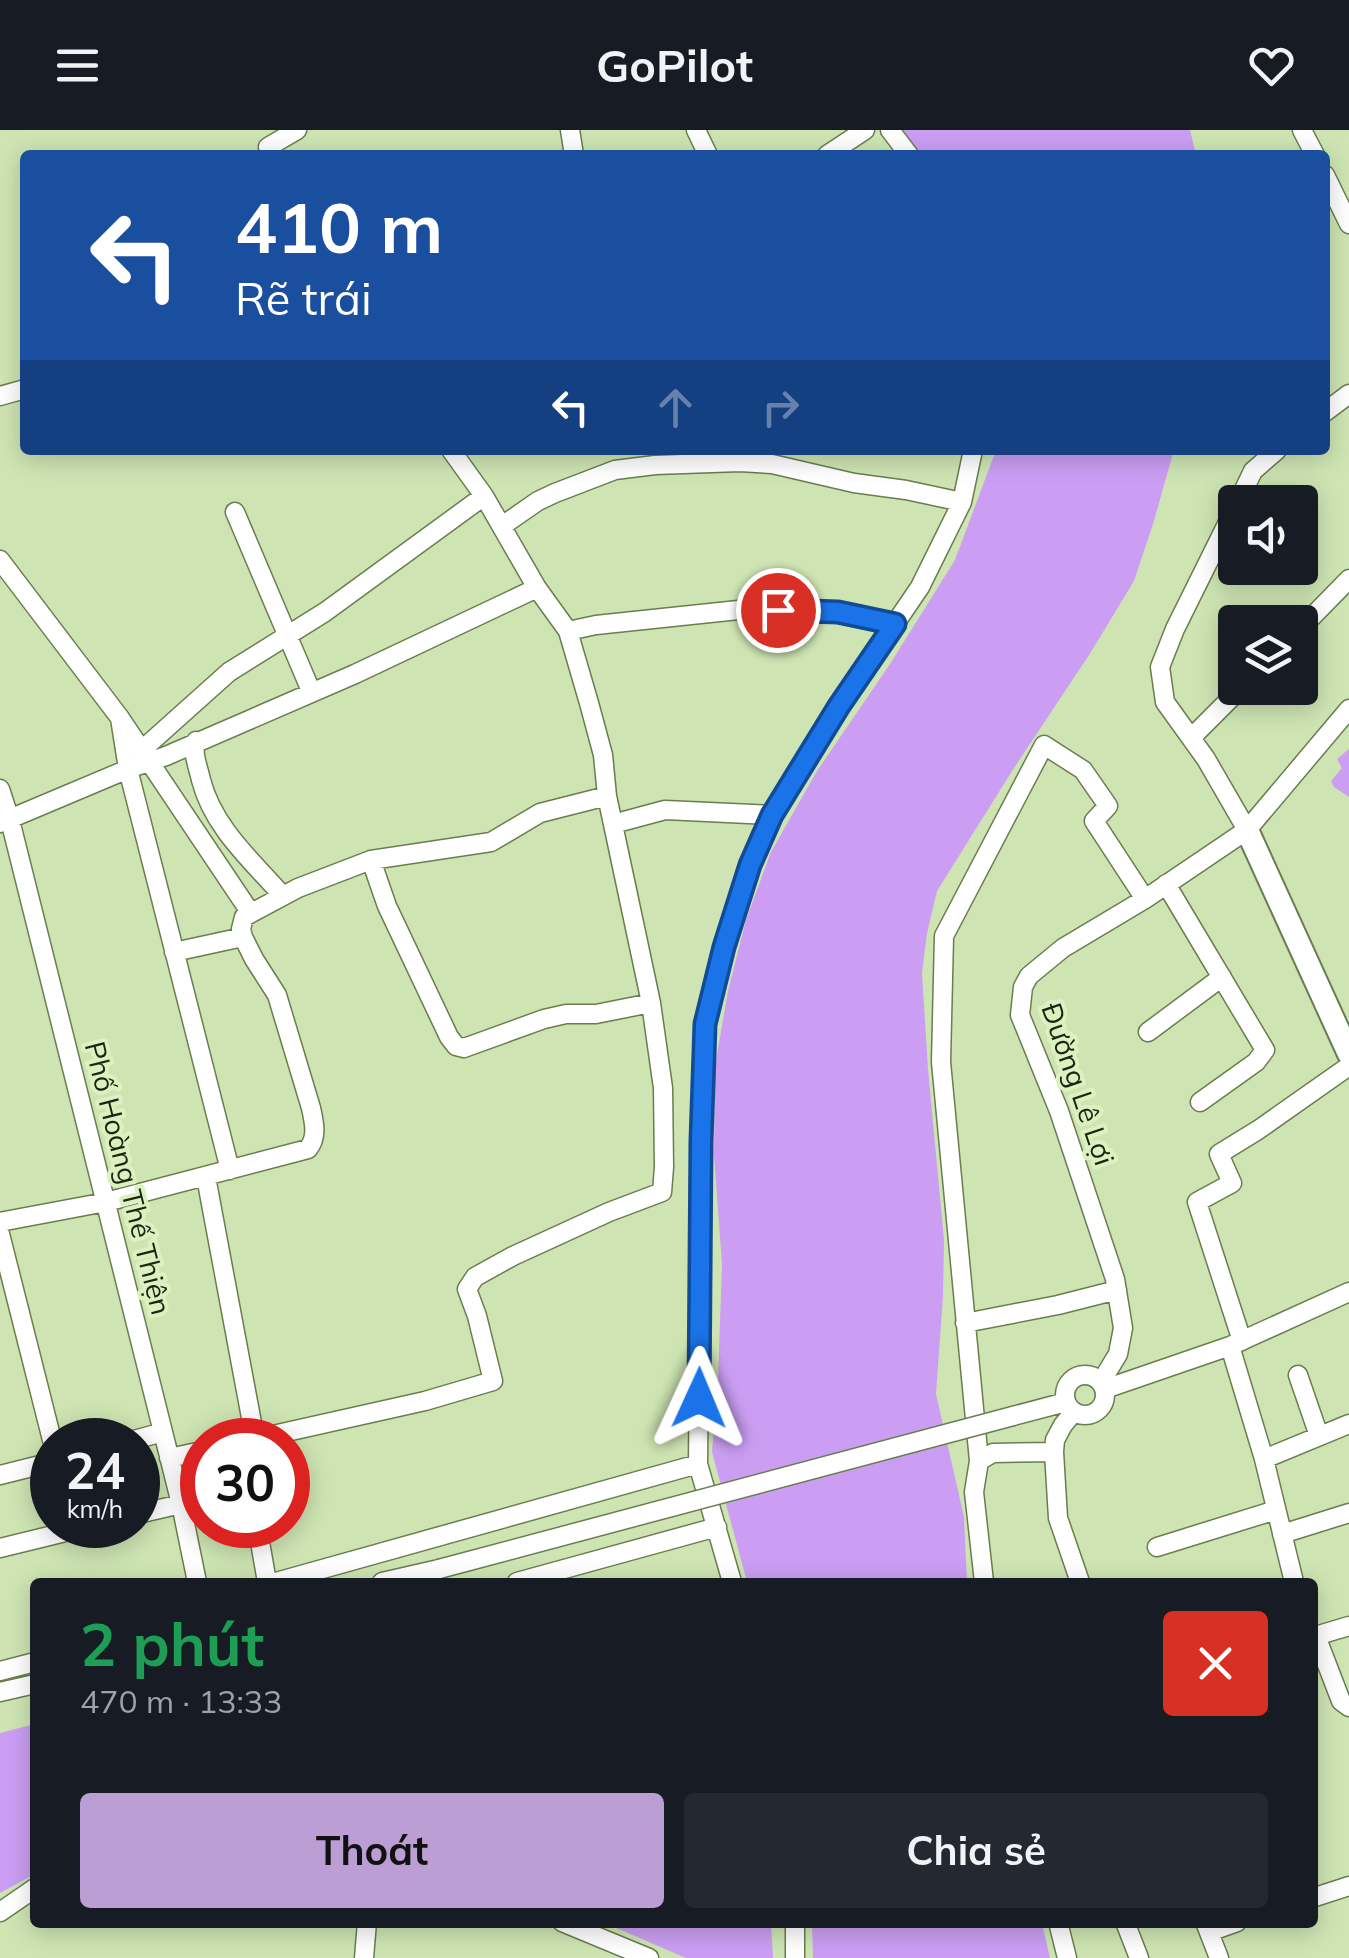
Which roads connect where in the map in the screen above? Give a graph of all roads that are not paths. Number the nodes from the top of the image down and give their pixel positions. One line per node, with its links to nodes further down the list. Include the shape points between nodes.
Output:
1 (255, 130): 5 (street)
2 (297, 130): 6 (street)
3 (865, 130): 7 (street)
4 (890, 130): 8 (street)
5 (271, 150)
6 (273, 150)
7 (835, 150)
8 (905, 150)
9 (1330, 186): 10 (street)
10 (1349, 224)
11 (454, 455): 15 (street)
12 (972, 455): 16 (street)
13 (1271, 455): 14 (street)
14 (1246, 485)
15 (484, 496): 18 (street); 26 (street)
16 (962, 502): 18 (street, via 772,464 655,464 615,470 555,492); 24 (street)
17 (236, 512): 26 (street)
18 (502, 526): 22 (street)
19 (1218, 542): 31 (street, via 1160,668 1165,702)
20 (0, 560): 30 (street)
21 (1349, 580): 23 (street)
22 (537, 588): 25 (street); 27 (street)
23 (1318, 611)
24 (895, 624): 25 (street, via 838,612 748,609); 37 (street)
25 (568, 631): 36 (street, via 603,755)
26 (287, 637): 27 (street); 33 (street, via 229,672)
27 (311, 691): 32 (street)
28 (1224, 705): 31 (street)
29 (1349, 709): 40 (street, Đường Lê Lợi)
30 (120, 718): 33 (street); 34 (street)
31 (1191, 738): 40 (street)
32 (196, 741): 33 (street, via 166,756); 43 (street, via 196,764 213,813)
33 (146, 755): 34 (street); 45 (street)
34 (128, 768): 38 (street); 47 (street)
35 (0, 789): 38 (street, Phố Hoàng Thế Thiện)
36 (607, 796): 39 (street); 41 (street, via 540,813 490,842)
37 (772, 815): 39 (street, via 665,810); 78 (street, via 739,898 705,1024)
38 (5, 822): 56 (street, Phố Hoàng Thế Thiện)
39 (613, 824): 49 (street)
40 (1247, 830): 42 (street, Đường Lê Lợi); 51 (main road)
41 (371, 860): 43 (street); 49 (street, via 456,1046 566,1014)
42 (1166, 884): 44 (street, Đường Lê Lợi); 48 (street)
43 (282, 895): 45 (street)
44 (1145, 899): 59 (street, Đường Lê Lợi, via 1044,962 1029,976 1020,1000); 61 (street, via 1094,821 1108,806 1083,770 1044,746 944,936 941,1062)
45 (250, 912): 46 (street)
46 (243, 937): 47 (street); 54 (street, via 277,995 315,1124 308,1149)
47 (174, 952): 54 (street)
48 (1222, 977): 50 (street); 53 (street, via 1265,1050)
49 (652, 1002): 69 (street, via 663,1088 662,1192 475,1277 467,1288 493,1381)
50 (1148, 1032)
51 (1349, 1054)
52 (1349, 1066): 62 (street, via 1219,1154 1232,1183 1197,1202)
53 (1200, 1102)
54 (230, 1170): 55 (street)
55 (206, 1177): 56 (street); 67 (street)
56 (106, 1202): 57 (street); 70 (street, Phố Hoàng Thế Thiện)
57 (0, 1222)
58 (0, 1234): 66 (street)
59 (1116, 1290): 61 (street); 64 (street, Đường Lê Lợi, via 1123,1328)
60 (1349, 1292): 62 (street)
61 (965, 1322): 77 (street)
62 (1236, 1344): 64 (street); 76 (street)
63 (1298, 1375): 72 (street)
64 (1103, 1386): 65 (street, via 1098,1412 1086,1416); 65 (street, via 1089,1375 1075,1377 1066,1388)
65 (1070, 1407): 73 (street); 94 (street, bridge, via 1013,1416)
66 (46, 1418)
67 (249, 1418)
68 (1349, 1424): 72 (street)
69 (310, 1427)
70 (164, 1432): 71 (street); 75 (street, Phố Hoàng Thế Thiện)
71 (160, 1433)
72 (1320, 1436): 76 (street)
73 (1054, 1452): 77 (street, via 993,1453); 98 (street, via 1058,1518)
74 (180, 1456): 75 (street)
75 (170, 1458): 81 (street, Phố Hoàng Thế Thiện)
76 (1264, 1460): 82 (street)
77 (979, 1461): 97 (street, via 974,1492)
78 (698, 1464): 84 (street); 93 (street)
79 (30, 1468): 80 (street)
80 (0, 1476)
81 (180, 1500)
82 (1276, 1510): 85 (street); 87 (street)
83 (1349, 1513): 85 (street)
84 (717, 1526): 95 (street); 96 (street)
85 (1282, 1534): 99 (street)
86 (30, 1541): 88 (street)
87 (1157, 1547)
88 (0, 1548)
89 (190, 1548): 91 (street, Phố Hoàng Thế Thiện)
90 (260, 1548): 92 (street)
91 (196, 1578)
92 (266, 1578)
93 (290, 1578)
94 (400, 1578)
95 (531, 1578)
96 (731, 1578)
97 (984, 1578)
98 (1079, 1578)
99 (1293, 1578)
100 (1349, 1626): 101 (street)
101 (1318, 1635)
102 (1318, 1646): 107 (street)
103 (30, 1663): 104 (street)
104 (0, 1671)
105 (30, 1685): 106 (street)
106 (0, 1692)
107 (1349, 1707)
108 (1349, 1886): 110 (street)
109 (30, 1891): 111 (street)
110 (1318, 1896)
111 (0, 1912)
112 (366, 1928): 119 (street)
113 (571, 1928): 118 (street)
114 (795, 1928): 121 (street)
115 (1060, 1928): 122 (street)
116 (1127, 1928): 123 (street)
117 (1207, 1928): 124 (street)
118 (603, 1949): 120 (street)
119 (364, 1958)
120 (649, 1958)
121 (795, 1958)
122 (1067, 1958)
123 (1139, 1958)
124 (1220, 1958)

